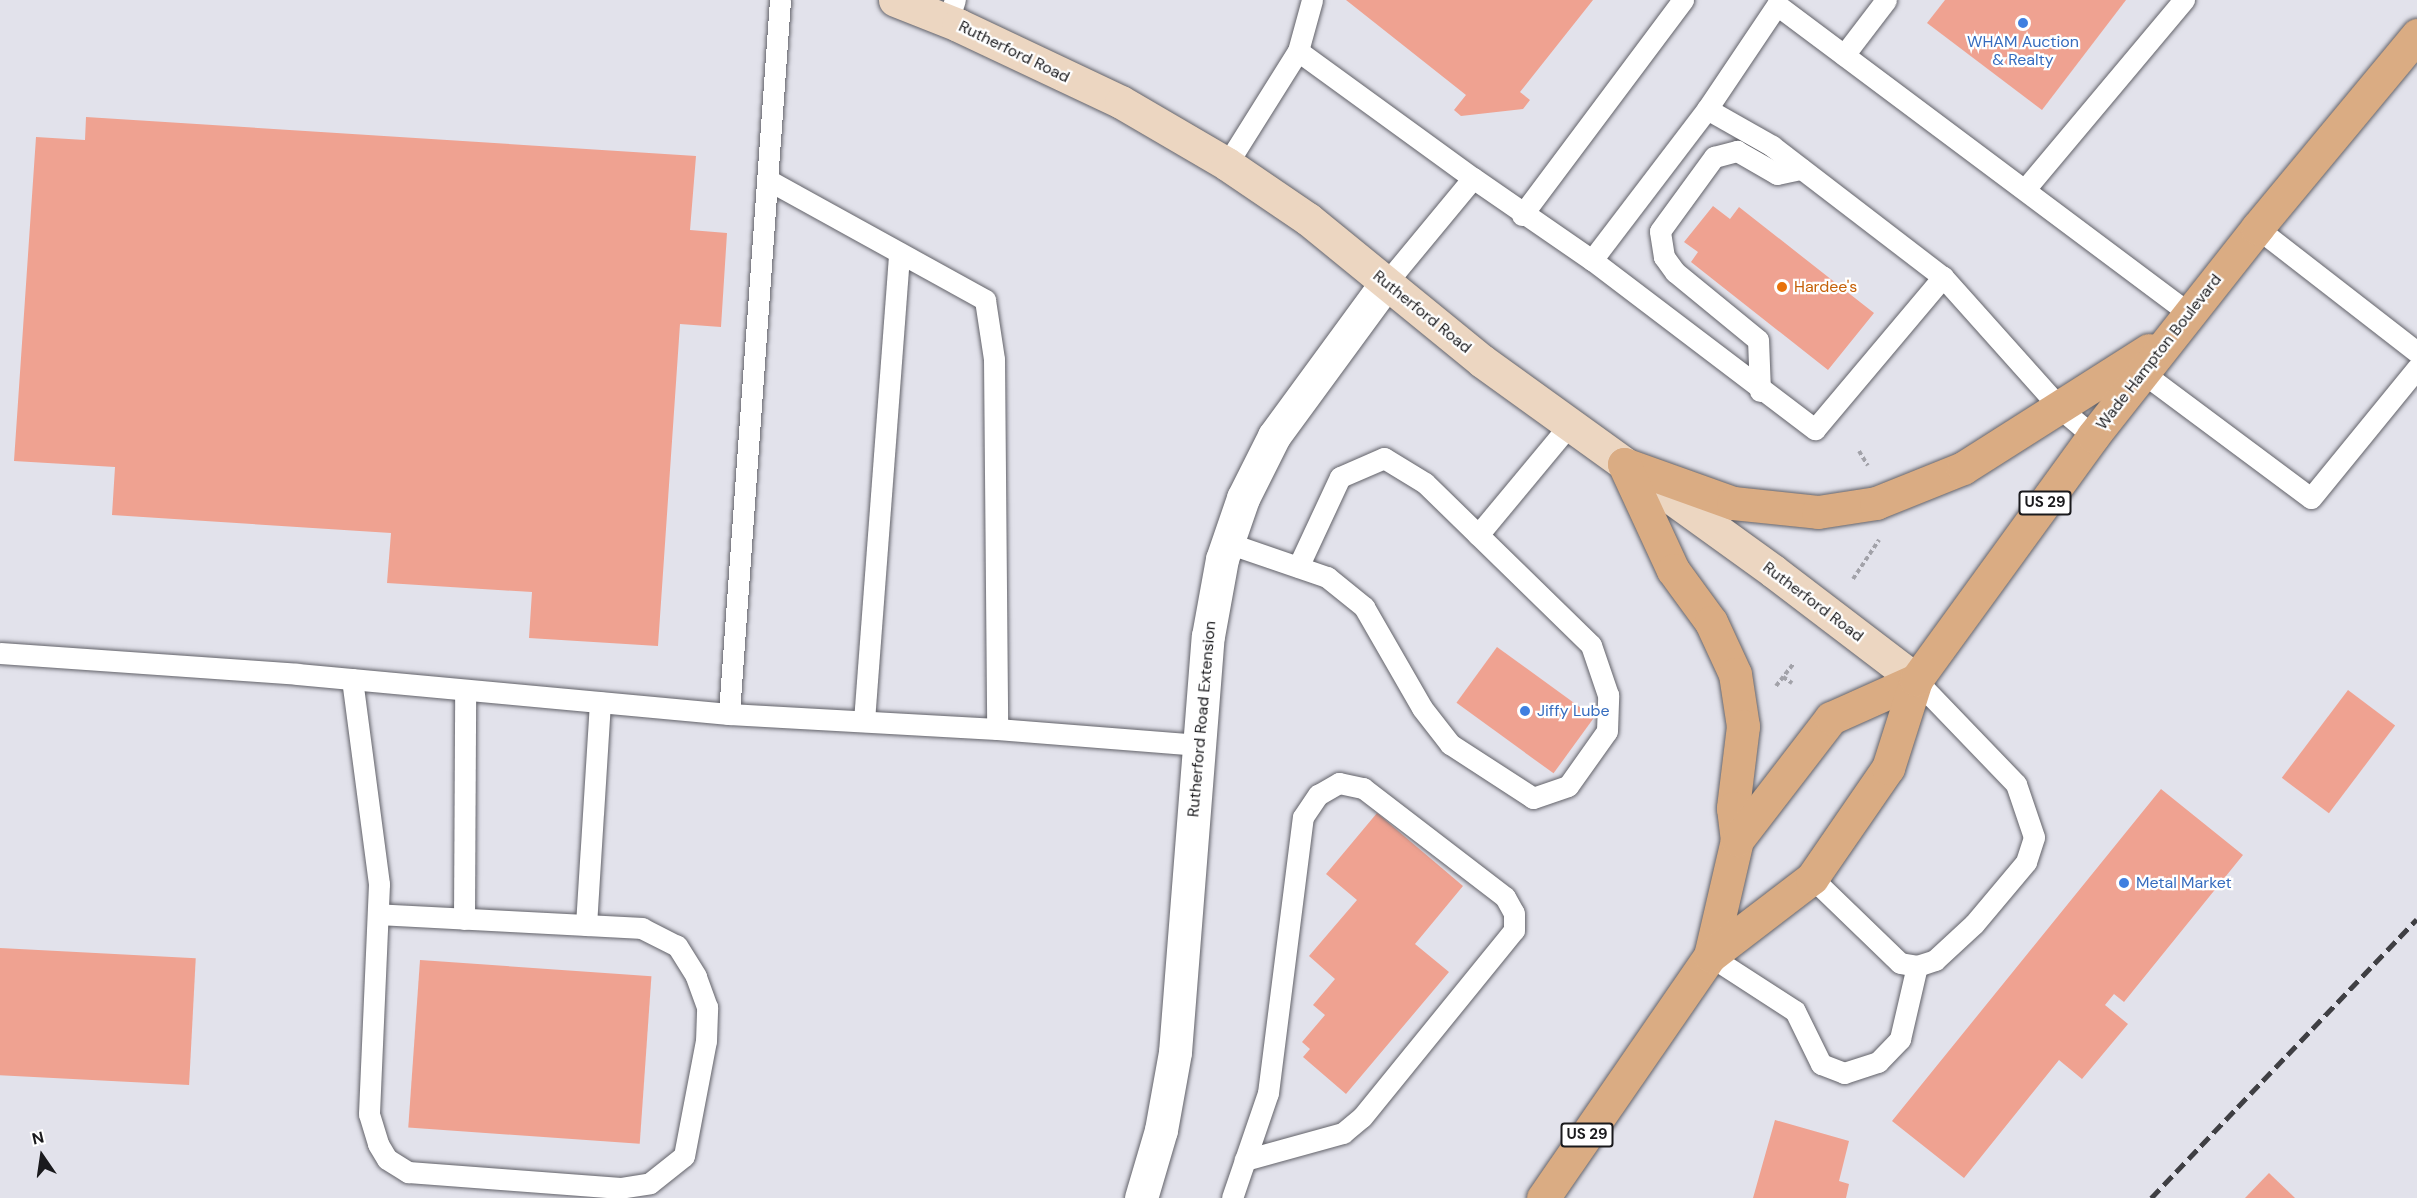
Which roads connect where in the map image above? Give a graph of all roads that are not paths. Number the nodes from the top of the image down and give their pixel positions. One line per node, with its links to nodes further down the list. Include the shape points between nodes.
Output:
1 (780, 0): 16 (lane)
2 (896, 0): 8 (street, Rutherford Road)
3 (1312, 0): 10 (lane)
4 (1683, 0): 18 (lane)
5 (1886, 0): 11 (lane)
6 (2181, 1): 17 (lane)
7 (1774, 3): 11 (lane); 12 (lane)
8 (952, 10): 13 (street, Rutherford Road)
9 (2413, 47): 19 (main road, Wade Hampton Boulevard / US 29)
10 (1298, 51): 13 (lane); 15 (lane)
11 (1844, 55): 17 (lane)
12 (1707, 110): 14 (lane, via 1772,146); 21 (lane)
13 (1227, 164): 23 (street, Rutherford Road, via 1308,219)
14 (1801, 169): 22 (lane); 28 (lane, via 1777,174 1737,151 1714,157 1660,231 1664,257 1676,272 1758,339)
15 (1473, 178): 18 (lane); 23 (lane)
16 (768, 180): 20 (lane); 41 (lane)
17 (2026, 188): 24 (lane)
18 (1522, 215): 21 (lane)
19 (2257, 228): 24 (main road, Wade Hampton Boulevard / US 29); 25 (lane)
20 (899, 253): 42 (lane); 43 (lane, via 985,300 994,359)
21 (1592, 260): 28 (lane)
22 (1943, 277): 28 (lane, via 1815,429); 29 (lane)
23 (1386, 283): 30 (street, Rutherford Road, via 1482,361); 34 (street, Rutherford Road Extension, via 1274,436 1243,498)
24 (2184, 322): 27 (main road, Wade Hampton Boulevard / US 29); 29 (main road)
25 (2417, 352)
26 (2417, 368): 27 (lane, via 2311,498)
27 (2143, 374): 31 (main road, Wade Hampton Boulevard / US 29)
28 (1760, 391)
29 (2061, 409): 31 (lane); 32 (main road, via 1963,468 1928,484 1876,503 1818,512 1733,503)
30 (1570, 424): 32 (street, Rutherford Road); 33 (lane)
31 (2093, 436): 38 (main road, Wade Hampton Boulevard / US 29)
32 (1624, 464): 38 (street, Rutherford Road); 45 (main road, via 1673,570 1720,638 1735,674 1743,726 1733,808)
33 (1478, 535): 35 (lane, via 1425,483 1384,458 1340,477); 35 (lane, via 1592,645 1608,695 1607,731 1568,786 1533,798 1450,744 1422,708 1364,606 1326,577)
34 (1228, 543): 35 (lane); 44 (street, Rutherford Road Extension, via 1208,636)
35 (1298, 567)
36 (0, 653): 37 (lane)
37 (352, 679): 39 (lane); 47 (lane, via 379,884)
38 (1916, 680): 45 (main road, Wade Hampton Boulevard / US 29, via 1831,718); 46 (main road, Wade Hampton Boulevard / US 29, via 1888,768); 51 (lane, via 2016,784 2034,837 2026,862 1974,924 1935,960)
39 (465, 690): 40 (lane); 48 (lane)
40 (600, 702): 41 (lane); 49 (lane)
41 (729, 714): 42 (lane)
42 (864, 721): 43 (lane)
43 (997, 729): 44 (lane)
44 (1199, 745): 53 (street, Rutherford Road Extension, via 1175,1052 1161,1130)
45 (1737, 840): 50 (main road, Wade Hampton Boulevard / US 29)
46 (1812, 878): 50 (main road, Wade Hampton Boulevard / US 29); 51 (lane, via 1900,963)
47 (378, 914): 48 (lane); 49 (lane, via 369,1114 387,1159 408,1173 620,1188 650,1183 684,1156 706,1041 707,1007 696,976 677,946 642,928)
48 (464, 919): 49 (lane)
49 (586, 925)
50 (1710, 956): 51 (lane, via 1795,1011 1821,1064 1844,1073 1878,1062 1900,1039); 55 (main road, Wade Hampton Boulevard / US 29)
51 (1917, 966)
52 (1245, 1160): 52 (lane, via 1268,1093 1304,817 1318,795 1340,783 1363,788 1505,897 1514,913 1514,930 1362,1117 1343,1133); 54 (lane)
53 (1141, 1198)
54 (1232, 1198)
55 (1543, 1198)

